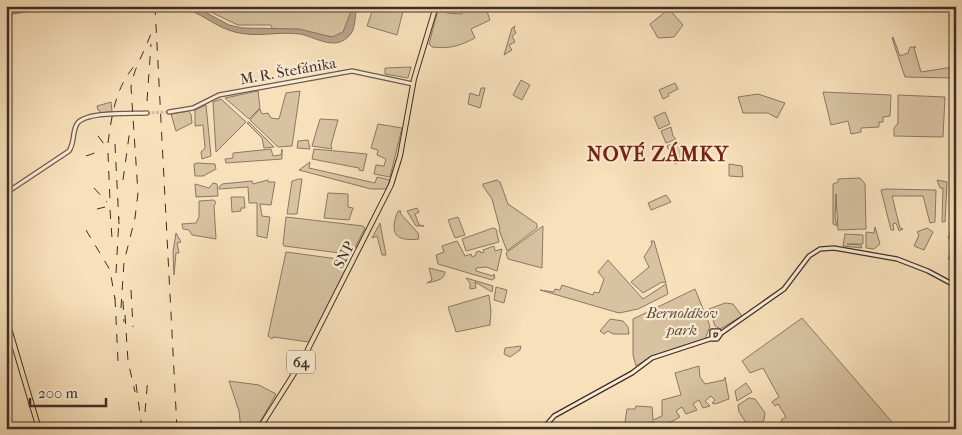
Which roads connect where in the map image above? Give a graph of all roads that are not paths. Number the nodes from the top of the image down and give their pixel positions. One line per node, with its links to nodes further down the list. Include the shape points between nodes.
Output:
1 (436, 6): 2 (main road, 64)
2 (413, 84): 3 (main road, M. R. Štefánika, via 352,71 219,95 193,108); 13 (main road, SNP / 64, via 400,156 391,185 306,353)
3 (170, 112)
4 (147, 113): 5 (main road, via 82,119 76,125 69,150)
5 (6, 193)
6 (956, 286): 8 (main road, via 912,264 888,257 820,249 812,253 784,289)
7 (6, 318): 12 (main road)
8 (730, 328): 9 (main road); 10 (main road)
9 (717, 330): 10 (main road); 11 (main road, via 713,330)
10 (720, 334): 11 (main road, via 718,339)
11 (711, 336): 14 (main road, via 652,358 632,373 554,416)
12 (39, 429)
13 (260, 429)
14 (543, 429)

